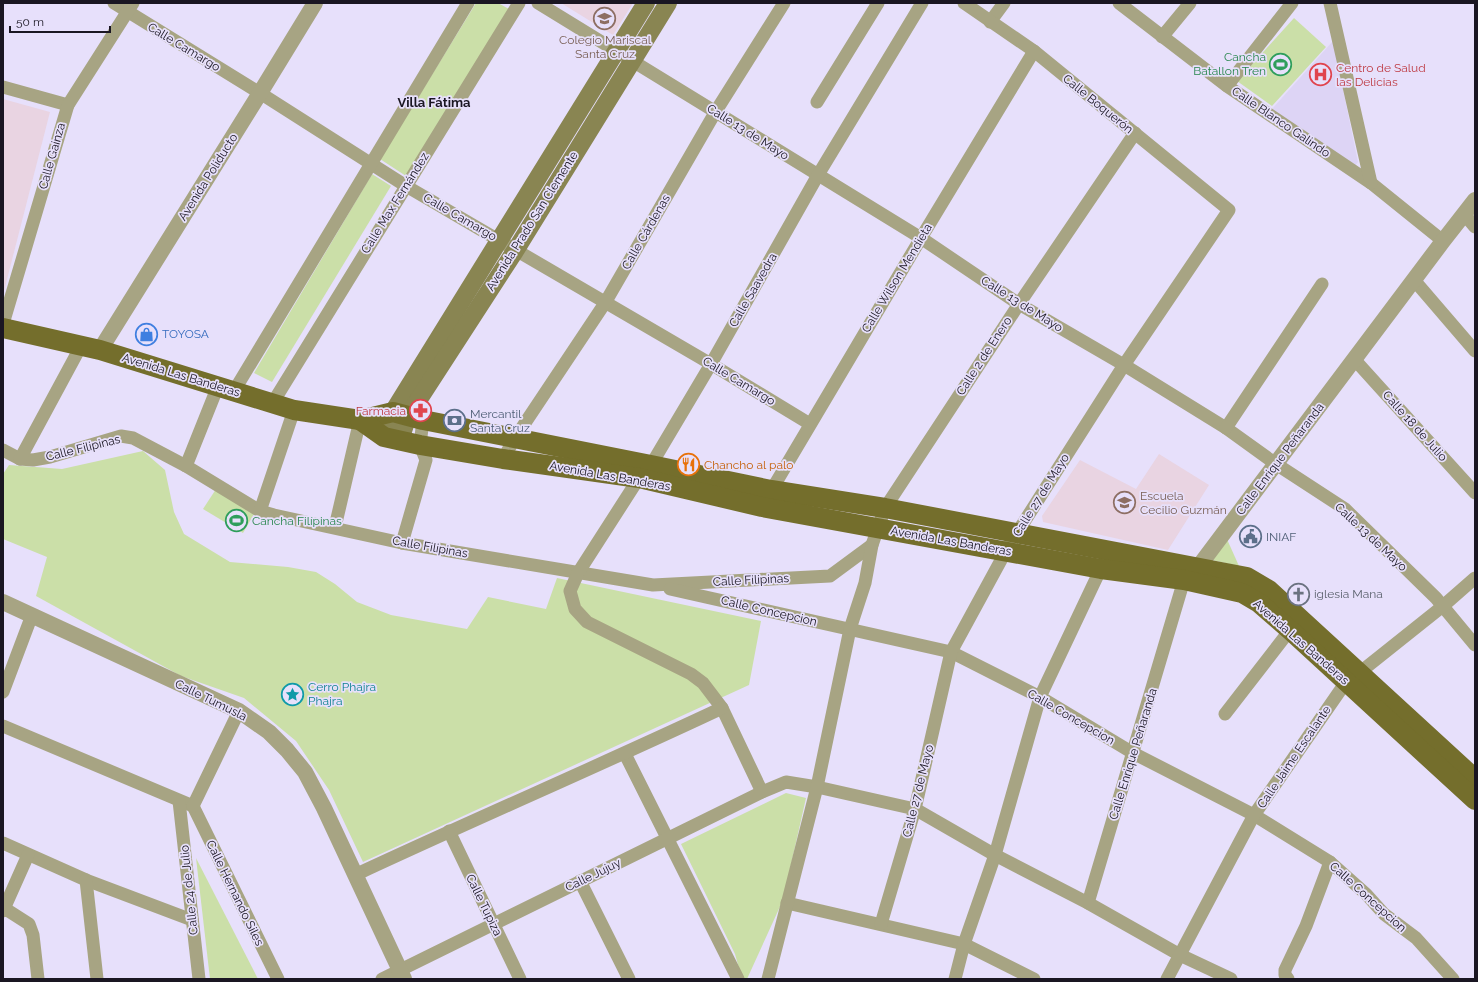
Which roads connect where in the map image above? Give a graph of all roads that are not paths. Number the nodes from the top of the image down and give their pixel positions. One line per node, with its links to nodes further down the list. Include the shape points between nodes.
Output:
1 (114, 3): 17 (street, Calle Camargo)
2 (315, 3): 25 (street, Avenida Poliducto)
3 (468, 3): 30 (street)
4 (519, 3): 33 (street, Calle Max Fernández)
5 (538, 3): 20 (street, Calle 13 de Mayo)
6 (646, 3): 20 (main road, Avenida Prado San Clemente)
7 (668, 3): 22 (main road, Avenida Prado San Clemente)
8 (784, 3): 28 (street, Calle Cárdenas)
9 (878, 3): 26 (street)
10 (922, 3): 31 (street, Calle Saavedra)
11 (964, 3): 18 (street, Calle Boquerón)
12 (1004, 3): 18 (street)
13 (1119, 3): 19 (street, Calle Blanco Galindo)
14 (1190, 3): 19 (street)
15 (1292, 3): 23 (street)
16 (1330, 3): 32 (street)
17 (130, 7): 25 (street, Calle Camargo); 27 (street, Calle Gainza)
18 (990, 22): 21 (street, Calle Boquerón)
19 (1162, 37): 23 (street, Calle Blanco Galindo)
20 (616, 51): 22 (street, Calle 13 de Mayo); 39 (main road, Avenida Prado San Clemente)
21 (1034, 51): 29 (street, Calle Boquerón); 38 (street, Calle Wilson Mendieta)
22 (632, 61): 28 (street, Calle 13 de Mayo); 41 (main road, Avenida Prado San Clemente)
23 (1227, 86): 32 (street, Calle Blanco Galindo)
24 (3, 87): 27 (street)
25 (260, 93): 30 (street, Calle Camargo); 48 (street, Avenida Poliducto)
26 (817, 102)
27 (68, 105): 46 (street, Calle Gainza)
28 (716, 112): 31 (street, Calle 13 de Mayo); 44 (street, Calle Cárdenas)
29 (1135, 133): 35 (street, Calle Boquerón); 45 (street, Calle 2 de Enero)
30 (371, 164): 33 (street, Calle Camargo); 53 (street)
31 (818, 175): 38 (street, Calle 13 de Mayo); 51 (street, Calle Saavedra)
32 (1371, 183): 40 (street, Calle Blanco Galindo)
33 (406, 186): 39 (street, Calle Camargo); 54 (street, Calle Max Fernández)
34 (1475, 200): 36 (street, Calle Enrique Peñaranda)
35 (1229, 210): 52 (street, Calle 27 de Mayo)
36 (1464, 214): 37 (street); 40 (street, Calle Enrique Peñaranda)
37 (1475, 227)
38 (921, 238): 45 (street, Calle 13 de Mayo); 58 (street, Calle Wilson Mendieta)
39 (500, 240): 41 (street, Calle Camargo); 56 (main road, Avenida Prado San Clemente)
40 (1443, 241): 42 (street, Calle Enrique Peñaranda)
41 (515, 251): 44 (street, Calle Camargo); 56 (main road, Avenida Prado San Clemente)
42 (1414, 280): 49 (street); 50 (street, Calle Enrique Peñaranda)
43 (1322, 284): 59 (street)
44 (605, 303): 51 (street, Calle Camargo); 60 (street, Calle Cárdenas)
45 (1019, 304): 52 (street, Calle 13 de Mayo); 72 (street, Calle 2 de Enero)
46 (3, 324)
47 (3, 328): 48 (main road, Avenida Las Banderas)
48 (90, 348): 53 (main road, Avenida Las Banderas); 64 (street)
49 (1475, 351)
50 (1355, 360): 66 (street, Calle Enrique Peñaranda); 70 (street, Calle 18 de Julio)
51 (711, 364): 58 (street, Calle Camargo); 68 (street, Calle Saavedra)
52 (1124, 365): 59 (street, Calle 13 de Mayo); 75 (street, Calle 27 de Mayo)
53 (226, 389): 54 (main road, Avenida Las Banderas); 67 (street)
54 (272, 404): 55 (main road, Avenida Las Banderas)
55 (294, 410): 57 (main road, Avenida Las Banderas); 73 (street)
56 (408, 416): 57 (main road, Avenida Las Banderas); 60 (main road, Avenida Las Banderas); 61 (main road, Avenida Prado San Clemente); 62 (street)
57 (360, 420): 61 (main road, Avenida Las Banderas); 74 (street)
58 (810, 424): 69 (street, Calle Wilson Mendieta)
59 (1226, 428): 66 (street, Calle 13 de Mayo)
60 (515, 438): 65 (street, Calle Cárdenas); 68 (main road, Avenida Las Banderas)
61 (392, 439): 62 (main road, Avenida Las Banderas)
62 (420, 445): 65 (main road, Avenida Las Banderas); 77 (street, via 426,460)
63 (3, 450): 64 (street, Calle Filipinas)
64 (20, 459): 67 (street, Calle Filipinas, via 50,457 121,436 145,443)
65 (503, 459): 68 (main road, Avenida Las Banderas)
66 (1276, 464): 80 (street, Calle Enrique Peñaranda); 87 (street, Calle 13 de Mayo, via 1346,509)
67 (186, 466): 73 (street, Calle Filipinas)
68 (645, 471): 69 (main road, Avenida Las Banderas); 71 (main road, Avenida Las Banderas); 82 (street, Calle Saavedra)
69 (771, 490): 71 (street, Calle Wilson Mendieta); 72 (main road, Avenida Las Banderas)
70 (1475, 493)
71 (762, 507): 76 (main road, Avenida Las Banderas)
72 (885, 508): 75 (main road, Avenida Las Banderas); 76 (street, Calle 2 de Enero)
73 (260, 511): 74 (street, Calle Filipinas)
74 (335, 527): 77 (street, Calle Filipinas)
75 (1018, 533): 78 (main road, Avenida Las Banderas); 79 (street, Calle 27 de Mayo)
76 (875, 537): 79 (main road, Avenida Las Banderas); 85 (street, Calle Filipinas, via 830,576); 89 (street, Calle 2 de Enero, via 865,583)
77 (402, 543): 82 (street, Calle Filipinas)
78 (1110, 550): 80 (main road, Avenida Las Banderas); 81 (street)
79 (1006, 551): 81 (main road, Avenida Las Banderas); 92 (street, Calle 27 de Mayo)
80 (1199, 566): 84 (street, Calle Enrique Peñaranda); 93 (main road, Avenida Las Banderas, via 1247,577 1269,590)
81 (1101, 569): 84 (main road, Avenida Las Banderas); 95 (street)
82 (578, 573): 85 (street, Calle Filipinas); 96 (street, Calle Saavedra, via 570,591 575,609 587,622 691,674 704,683)
83 (1475, 578): 87 (street, Calle Jaime Escalante)
84 (1184, 580): 90 (main road, Avenida Las Banderas, via 1242,593 1259,603); 100 (street, Calle Enrique Peñaranda)
85 (652, 585): 89 (street, Calle Concepcion)
86 (3, 602): 88 (street, Calle Tumusla)
87 (1443, 606): 91 (street, Calle 13 de Mayo); 93 (street, Calle Jaime Escalante)
88 (32, 615): 94 (street); 97 (street, Calle Tumusla)
89 (850, 629): 92 (street, Calle Concepcion); 103 (street, Calle 2 de Enero)
90 (1290, 630): 93 (main road, Avenida Las Banderas); 98 (street)
91 (1475, 645)
92 (951, 652): 95 (street, Calle Concepcion); 108 (street, Calle 27 de Mayo)
93 (1352, 678): 102 (main road, Avenida Las Banderas); 105 (main road, Avenida Las Banderas); 109 (street, Calle Jaime Escalante)
94 (3, 692)
95 (1040, 697): 100 (street, Calle Concepcion); 114 (street)
96 (722, 708): 101 (street); 104 (street, Calle Saavedra)
97 (239, 711): 107 (street); 116 (street, Calle Tumusla, via 269,732 305,772)
98 (1224, 714)
99 (3, 726): 106 (street)
100 (1133, 753): 109 (street, Calle Concepcion); 120 (street, Calle Enrique Peñaranda)
101 (625, 754): 110 (street); 111 (street)
102 (1475, 779)
103 (817, 787): 104 (street, Calle Jujuy, via 786,782); 108 (street); 119 (street, Calle 2 de Enero)
104 (762, 792): 111 (street, Calle Jujuy)
105 (1475, 800)
106 (179, 801): 107 (street); 122 (street, Calle 24 de Julio)
107 (192, 806): 131 (street, Calle Hernando Siles)
108 (915, 809): 114 (street); 124 (street, Calle 27 de Mayo)
109 (1254, 815): 115 (street, Calle Concepcion); 126 (street, Calle Jaime Escalante)
110 (449, 831): 116 (street); 123 (street, Calle Tupiza)
111 (667, 839): 118 (street, Calle Jujuy); 135 (street)
112 (3, 843): 113 (street)
113 (28, 855): 117 (street); 121 (street)
114 (995, 855): 120 (street); 125 (street)
115 (1330, 862): 141 (street, via 1306,926 1285,970); 142 (street, Calle Concepcion, via 1384,914 1416,938)
116 (355, 875): 127 (street, Calle Tumusla)
117 (86, 880): 122 (street); 129 (street)
118 (580, 882): 123 (street, Calle Jujuy); 134 (street)
119 (787, 903): 124 (street); 136 (street, Calle 2 de Enero)
120 (1088, 903): 126 (street)
121 (4, 910): 128 (street, via 29,924 33,935)
122 (192, 920): 130 (street, Calle 24 de Julio)
123 (493, 923): 127 (street, Calle Jujuy); 133 (street, Calle Tupiza)
124 (881, 924): 125 (street)
125 (964, 944): 137 (street); 138 (street)
126 (1180, 955): 139 (street, Calle Jaime Escalante); 140 (street)
127 (402, 974): 132 (street, Calle Jujuy)
128 (38, 979)
129 (97, 979)
130 (199, 979)
131 (278, 979)
132 (382, 979)
133 (520, 979)
134 (628, 979)
135 (738, 979)
136 (768, 979)
137 (955, 979)
138 (1034, 979)
139 (1167, 979)
140 (1231, 979)
141 (1288, 979)
142 (1453, 979)

